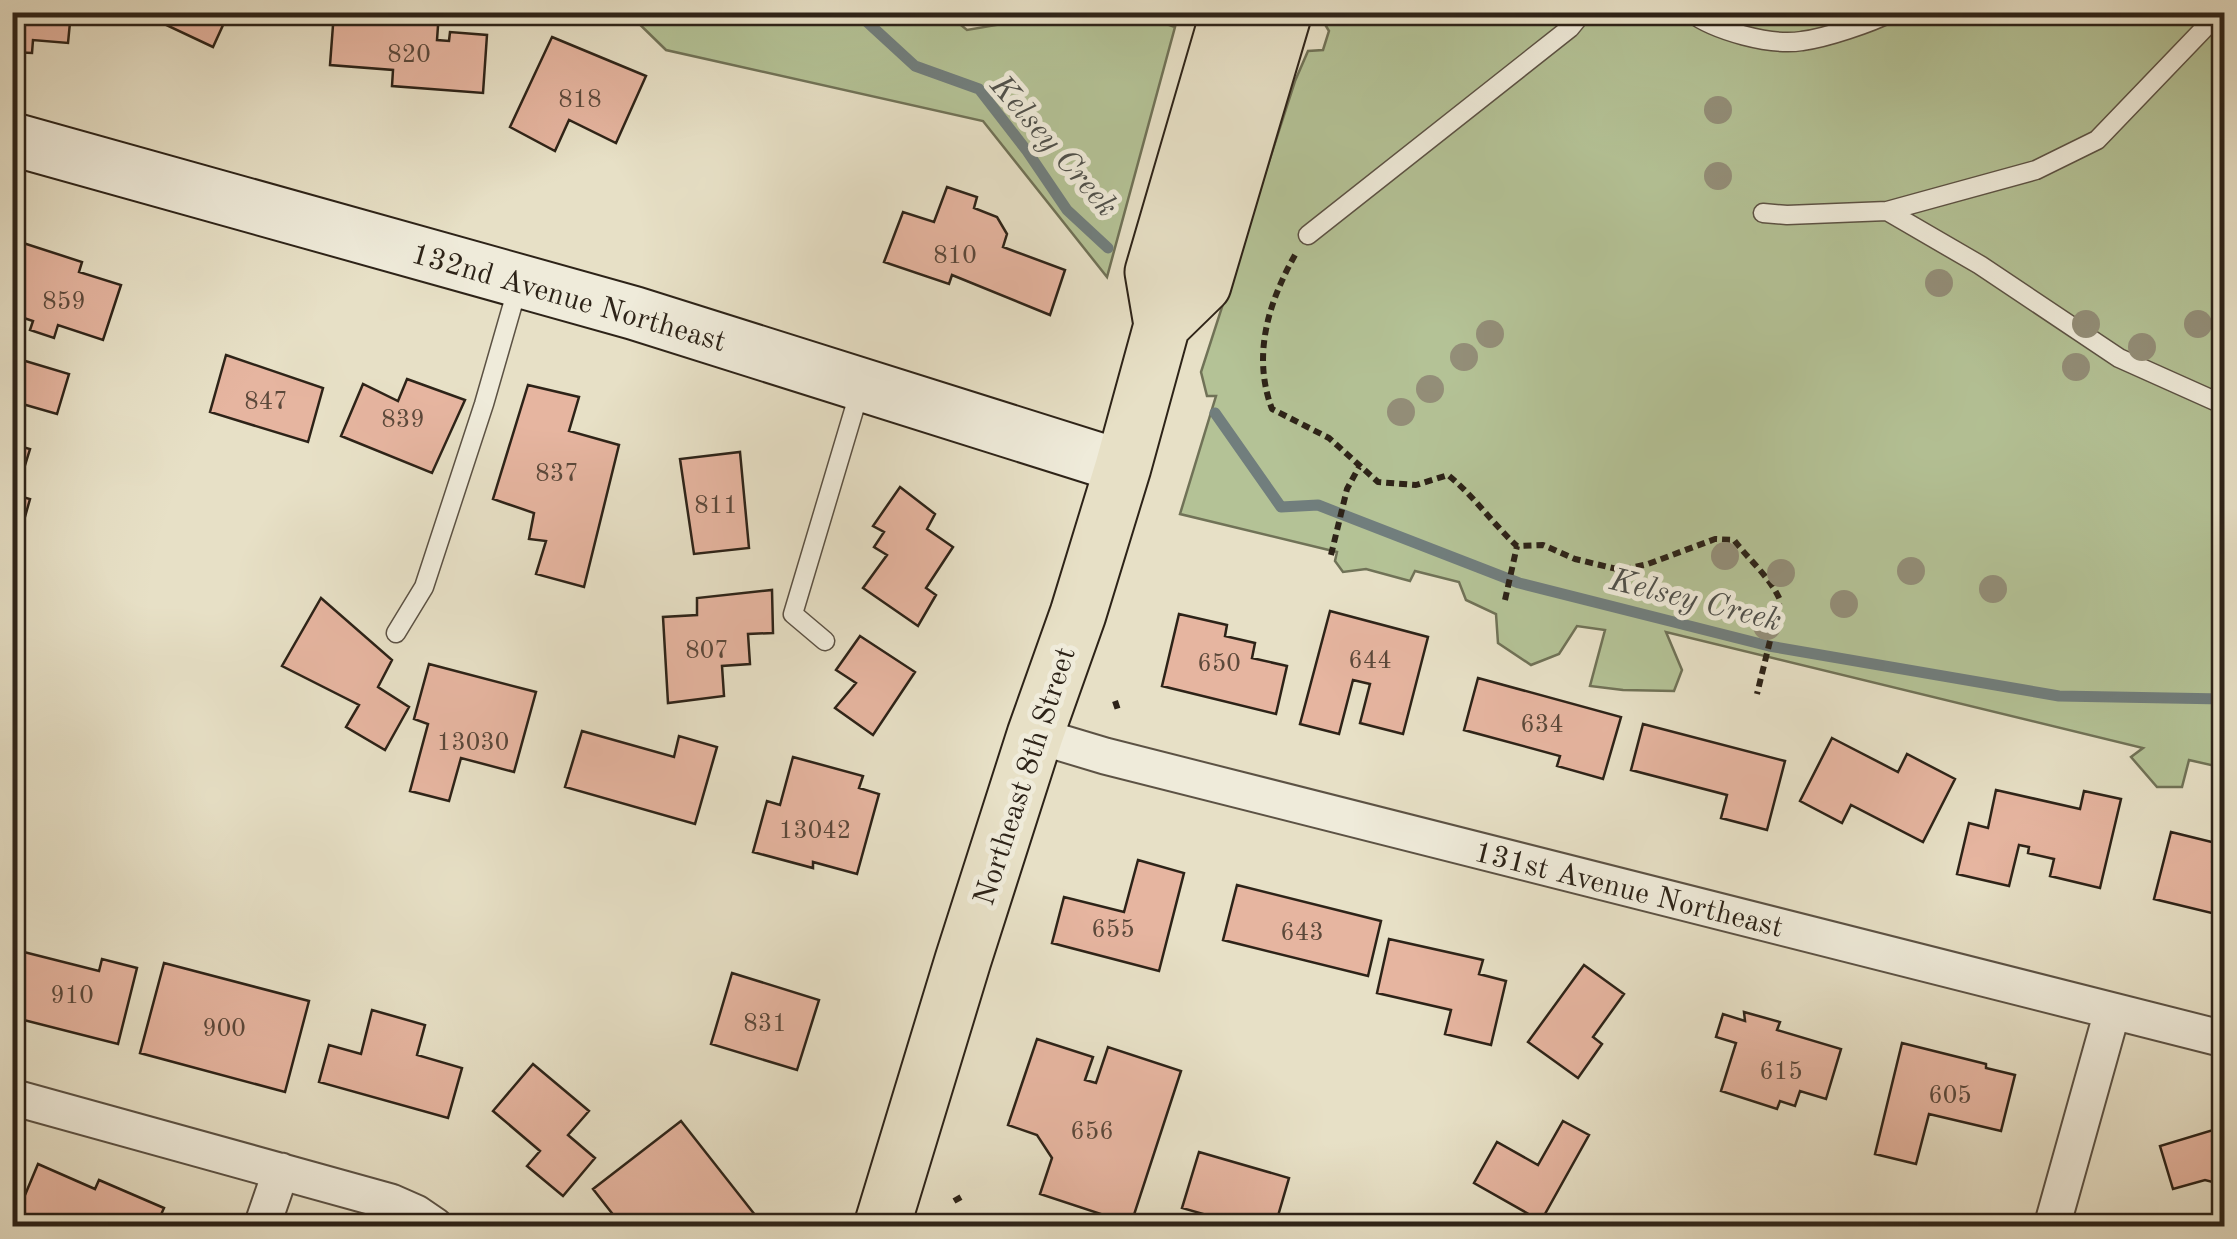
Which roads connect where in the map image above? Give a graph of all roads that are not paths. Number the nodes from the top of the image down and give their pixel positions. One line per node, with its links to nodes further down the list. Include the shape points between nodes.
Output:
1 (1229, 12): 12 (main road, Northeast 8th Street, via 1153,272)
2 (1284, 12): 12 (main road, via 1203,286)
3 (1583, 12): 10 (lane)
4 (1690, 12): 5 (lane, via 1760,39 1801,42)
5 (1892, 12)
6 (2220, 12): 8 (lane, via 2096,140 2036,170)
7 (12, 138): 11 (street, 132nd Avenue Northeast)
8 (1887, 211): 9 (lane); 14 (lane, via 1980,264 2119,358)
9 (1763, 213)
10 (1308, 235)
11 (519, 281): 13 (street, 132nd Avenue Northeast); 16 (lane, via 424,588)
12 (1162, 325): 15 (main road, Northeast 8th Street)
13 (861, 384): 15 (street, 132nd Avenue Northeast); 17 (lane, via 793,614)
14 (2224, 405)
15 (1123, 466): 18 (main road, Northeast 8th Street)
16 (396, 632)
17 (825, 640)
18 (1035, 735): 19 (street, 131st Avenue Northeast); 23 (main road, Northeast 8th Street)
19 (2112, 1012): 20 (street, 131st Avenue Northeast); 26 (street)
20 (2224, 1039)
21 (12, 1097): 22 (street)
22 (280, 1171): 24 (street); 25 (street, via 391,1202)
23 (888, 1225)
24 (262, 1226)
25 (435, 1226)
26 (2052, 1226)

